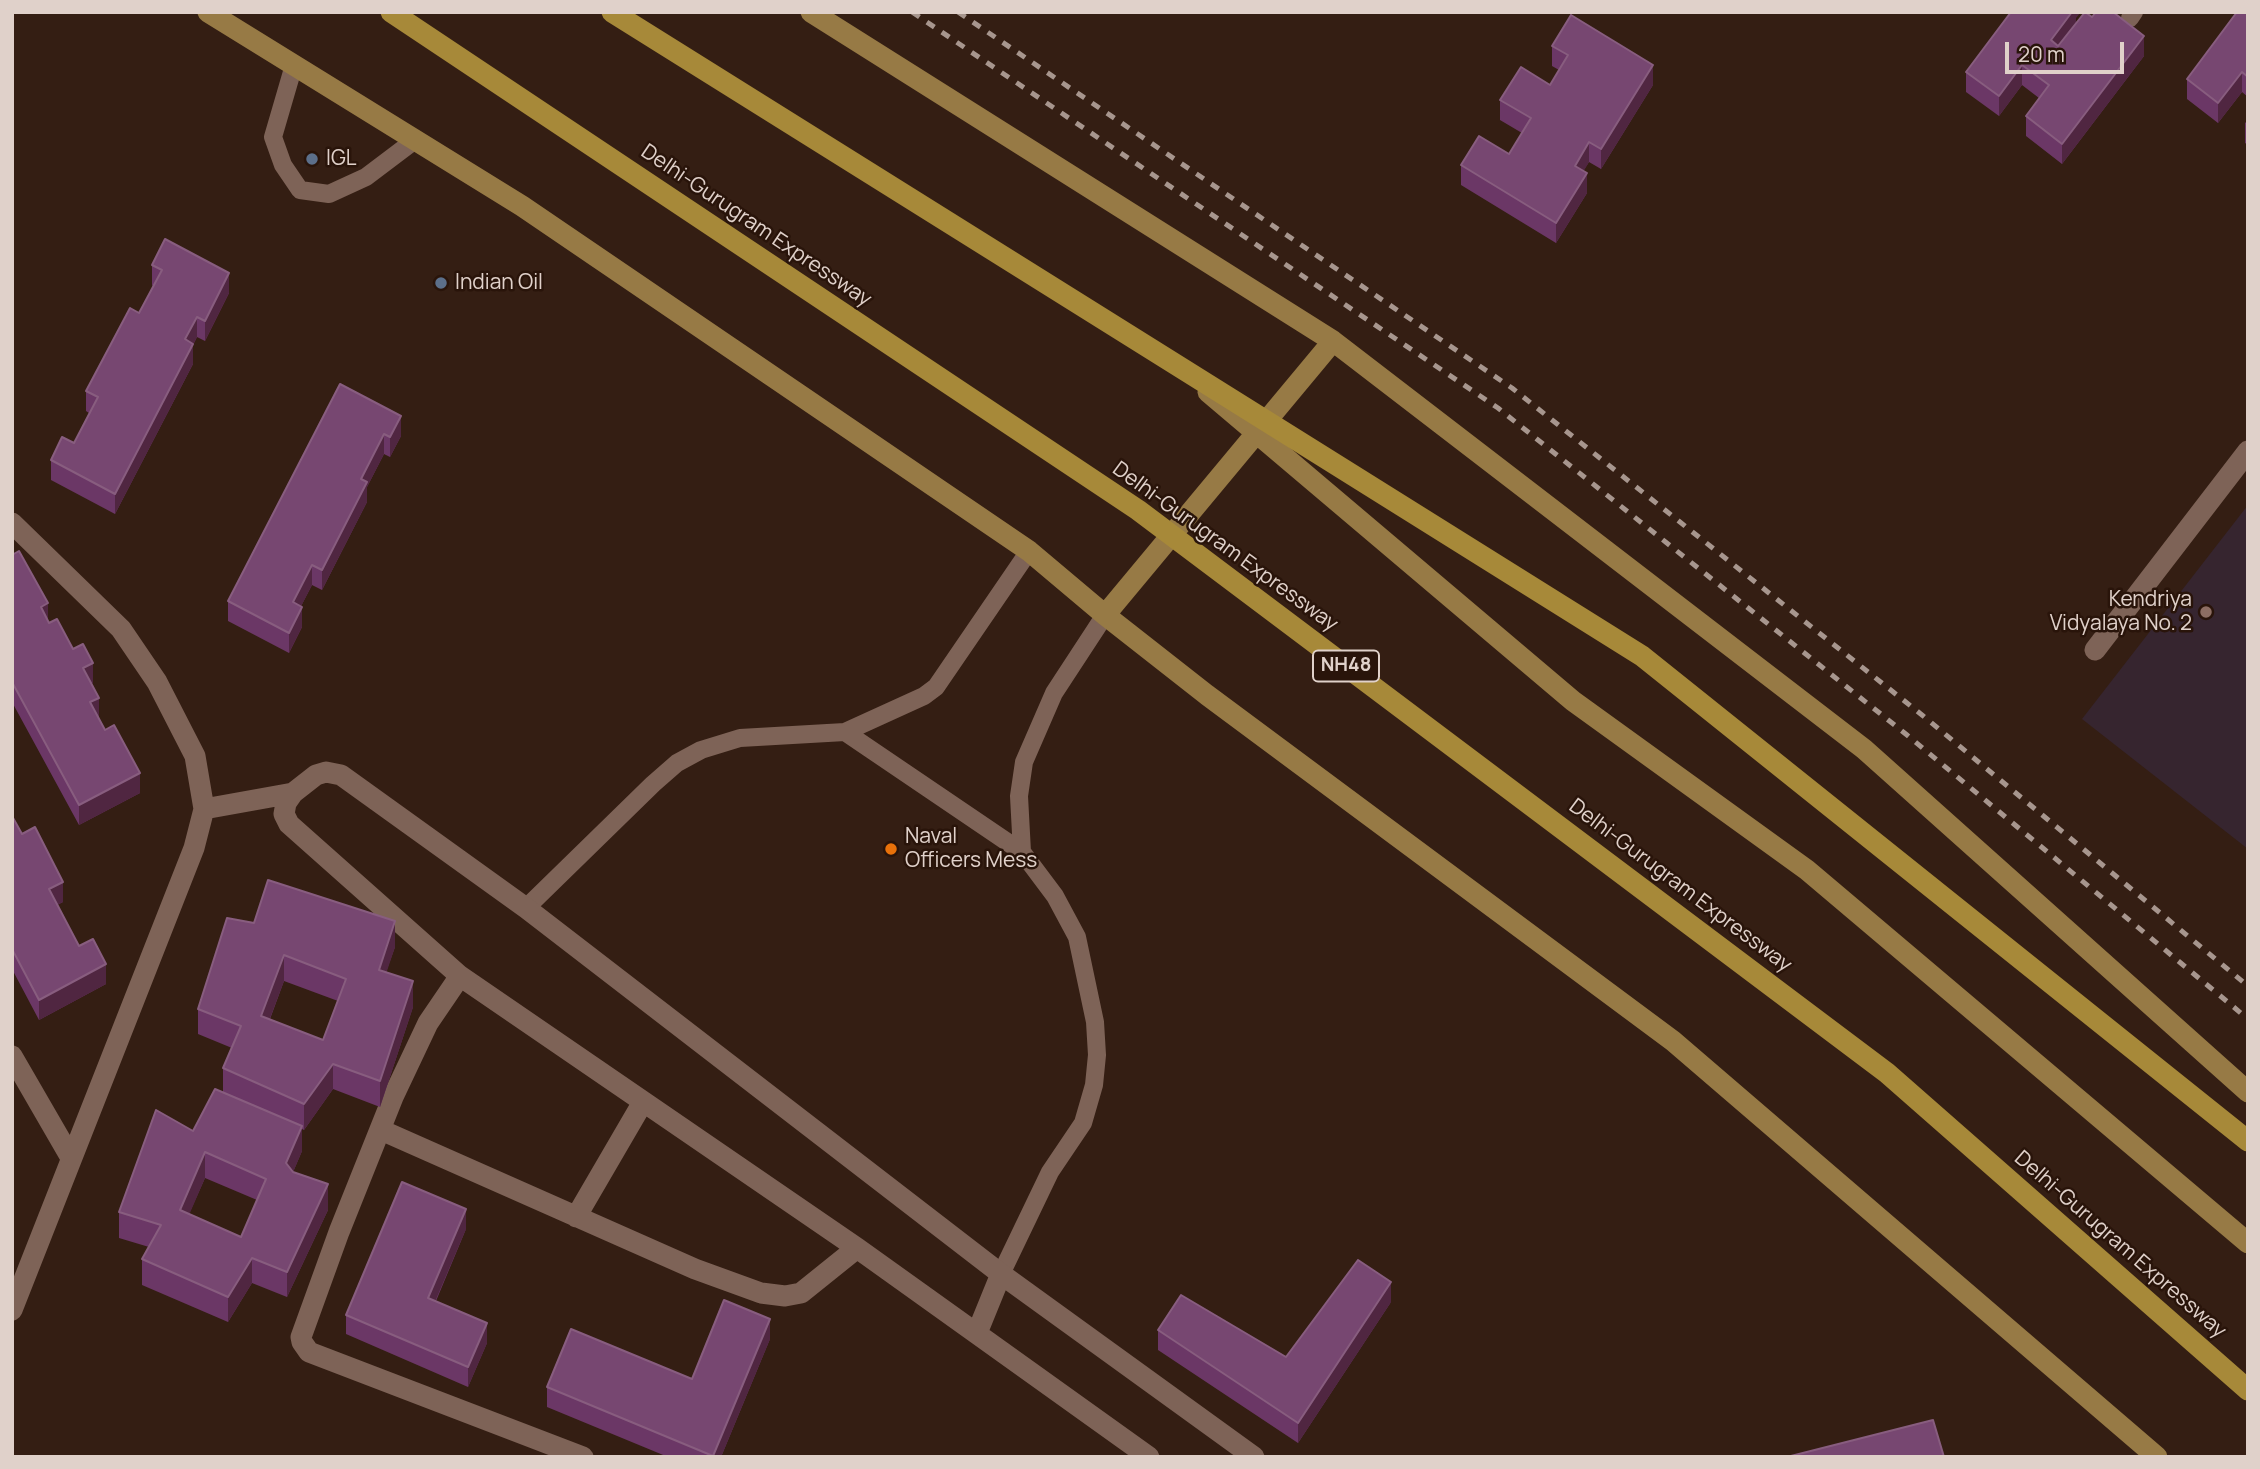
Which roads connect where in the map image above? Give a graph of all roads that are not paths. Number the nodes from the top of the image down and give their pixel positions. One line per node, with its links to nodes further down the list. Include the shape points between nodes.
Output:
1 (208, 12): 5 (main road)
2 (391, 12): 32 (highway, Delhi-Gurugram Expressway / NH48, via 1138,510 1887,1073)
3 (612, 12): 8 (highway)
4 (811, 12): 7 (main road)
5 (294, 65): 6 (main road); 6 (lane, via 273,137 283,165 300,190 329,194 366,177)
6 (415, 140): 11 (main road, via 523,206)
7 (1333, 341): 12 (main road); 21 (main road, via 1864,749)
8 (1166, 357): 24 (highway, via 1642,656); 27 (main road, via 1573,701 1807,870)
9 (2248, 451): 13 (street)
10 (12, 523): 16 (street, via 121,629 157,682 195,756)
11 (1029, 551): 12 (main road); 14 (lane, via 936,687 907,706)
12 (1105, 615): 17 (lane, via 1054,693 1024,762 1019,796); 36 (main road, via 1673,1041)
13 (2095, 650)
14 (845, 732): 17 (lane); 18 (lane, via 740,738 677,763)
15 (293, 793): 16 (street); 18 (street, via 316,775 341,775); 19 (street, via 284,814 289,824)
16 (204, 809): 25 (street, via 194,848)
17 (1022, 852): 29 (lane, via 1055,896 1077,937 1095,1021 1097,1055 1083,1123 1050,1171)
18 (526, 908): 29 (street)
19 (460, 976): 22 (street); 23 (street, via 428,1023)
20 (12, 1056): 25 (street)
21 (2248, 1092)
22 (643, 1102): 26 (street); 28 (street)
23 (381, 1130): 26 (street); 33 (street, via 301,1337 305,1347)
24 (2248, 1141)
25 (71, 1158): 30 (street)
26 (576, 1217): 28 (street, via 695,1269 776,1296 801,1293)
27 (2248, 1243)
28 (857, 1248): 31 (street)
29 (1001, 1274): 31 (street); 35 (street)
30 (12, 1310)
31 (977, 1333): 34 (street)
32 (2248, 1390)
33 (583, 1457)
34 (1149, 1457)
35 (1254, 1457)
36 (2157, 1457)

